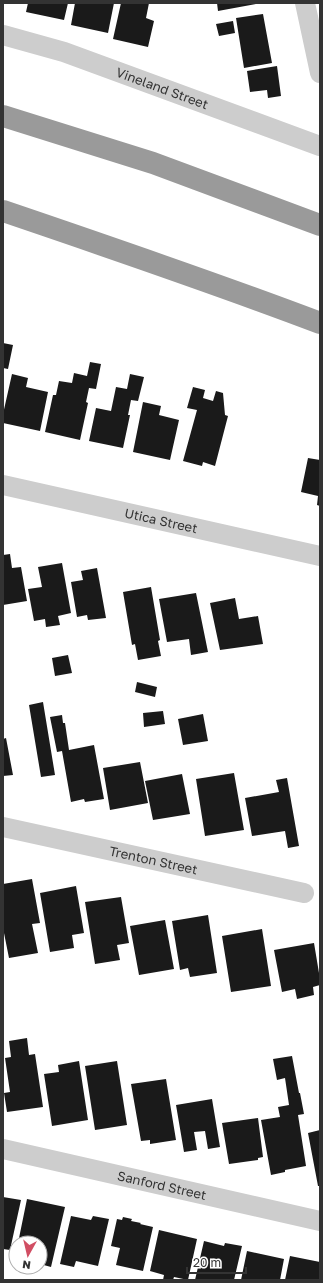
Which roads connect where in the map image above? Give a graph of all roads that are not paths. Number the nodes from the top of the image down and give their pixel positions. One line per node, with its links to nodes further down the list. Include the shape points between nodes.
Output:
1 (305, 3): 3 (street)
2 (3, 35): 5 (street, Vineland Street, via 64,52)
3 (320, 73)
4 (3, 116): 7 (highway, via 153,163)
5 (320, 146)
6 (3, 211): 8 (highway, via 141,257)
7 (320, 225)
8 (320, 323)
9 (3, 485): 10 (street, Utica Street)
10 (320, 556)
11 (3, 827): 12 (street, Trenton Street)
12 (304, 893)
13 (3, 1149): 14 (street, Sanford Street)
14 (320, 1220)

